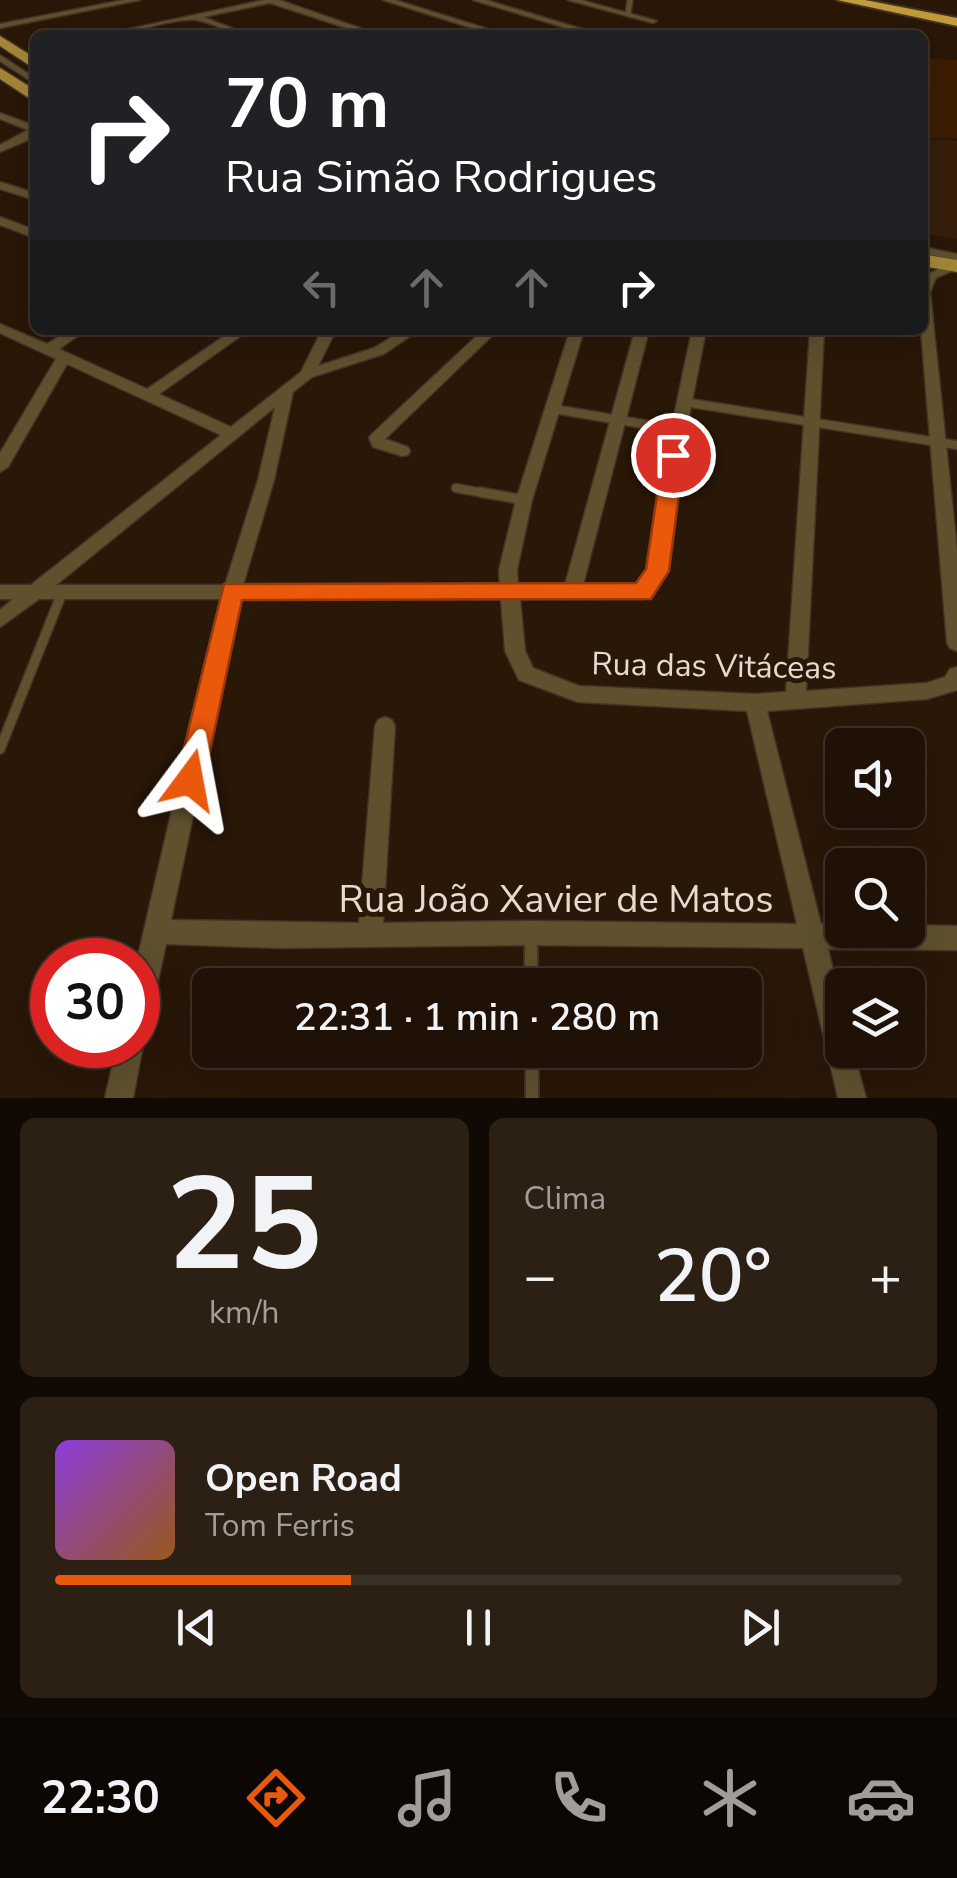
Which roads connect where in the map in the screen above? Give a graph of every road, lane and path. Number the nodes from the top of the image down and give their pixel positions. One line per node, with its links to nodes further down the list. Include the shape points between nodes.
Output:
1 (136, 0): 15 (street)
2 (273, 0): 12 (street); 16 (street)
3 (387, 0): 20 (street)
4 (477, 0): 21 (street)
5 (572, 0): 9 (street)
6 (630, 0): 11 (lane)
7 (844, 0): 14 (highway)
8 (905, 0): 10 (highway)
9 (600, 3): 11 (street)
10 (957, 10)
11 (628, 14): 13 (street)
12 (194, 17): 17 (street); 18 (street)
13 (653, 21)
14 (957, 22)
15 (0, 26)
16 (359, 29): 19 (street)
17 (128, 30)
18 (232, 30)
19 (362, 30)
20 (486, 30)
21 (581, 30)
22 (1, 46): 23 (main road); 25 (lane)
23 (30, 62)
24 (0, 72): 26 (main road)
25 (30, 76)
26 (30, 93)
27 (0, 116): 28 (street)
28 (30, 126)
29 (30, 135): 30 (street)
30 (0, 149)
31 (0, 185): 32 (street)
32 (30, 192)
33 (0, 221): 34 (street)
34 (30, 232)
35 (928, 245): 37 (main road)
36 (928, 252): 37 (lane)
37 (956, 259): 38 (main road); 39 (street)
38 (928, 260)
39 (928, 280)
40 (928, 316): 61 (street)
41 (0, 328): 51 (street)
42 (74, 335): 51 (street)
43 (235, 335): 54 (street)
44 (326, 335): 52 (street)
45 (404, 335): 52 (street, via 380,351)
46 (487, 335): 62 (street, via 377,438)
47 (576, 335): 56 (street, Rua das Vitáceas)
48 (641, 335): 57 (street)
49 (698, 335): 55 (street)
50 (817, 335): 58 (street)
51 (55, 354): 54 (street); 63 (street)
52 (307, 374): 53 (street)
53 (286, 392): 60 (street); 66 (street)
54 (148, 396): 60 (street)
55 (684, 402): 58 (lane); 59 (street)
56 (554, 410): 57 (lane); 65 (street, Rua das Vitáceas)
57 (617, 420): 59 (lane); 71 (street)
58 (811, 420): 61 (lane); 75 (street)
59 (678, 430): 71 (street, via 657,571 643,592)
60 (232, 433): 70 (street)
61 (949, 444): 73 (street)
62 (402, 451)
63 (2, 459)
64 (456, 488): 65 (lane)
65 (524, 500): 69 (street, Rua das Vitáceas, via 508,570)
66 (232, 591): 68 (street); 69 (street); 79 (street)
67 (0, 592): 70 (street)
68 (62, 592): 70 (street); 78 (lane)
69 (510, 592): 71 (street); 76 (street, Rua das Vitáceas, via 515,651 521,669 534,679 578,694)
70 (34, 593): 72 (street)
71 (572, 594)
72 (0, 620)
73 (957, 643)
74 (957, 675): 75 (street, Rua das Vitáceas, via 927,690)
75 (795, 702): 76 (street, Rua das Vitáceas)
76 (756, 704): 83 (street)
77 (385, 726): 81 (street)
78 (0, 749)
79 (156, 932): 81 (street, Rua João Xavier de Matos); 82 (street)
80 (530, 932): 81 (street, Rua João Xavier de Matos); 83 (street, Rua João Xavier de Matos); 85 (lane)
81 (370, 934)
82 (155, 938)
83 (812, 938): 84 (street, Rua João Xavier de Matos); 90 (street)
84 (957, 938)
85 (531, 968)
86 (125, 1068): 88 (street)
87 (532, 1068): 89 (lane)
88 (118, 1098)
89 (532, 1098)
90 (852, 1098)

